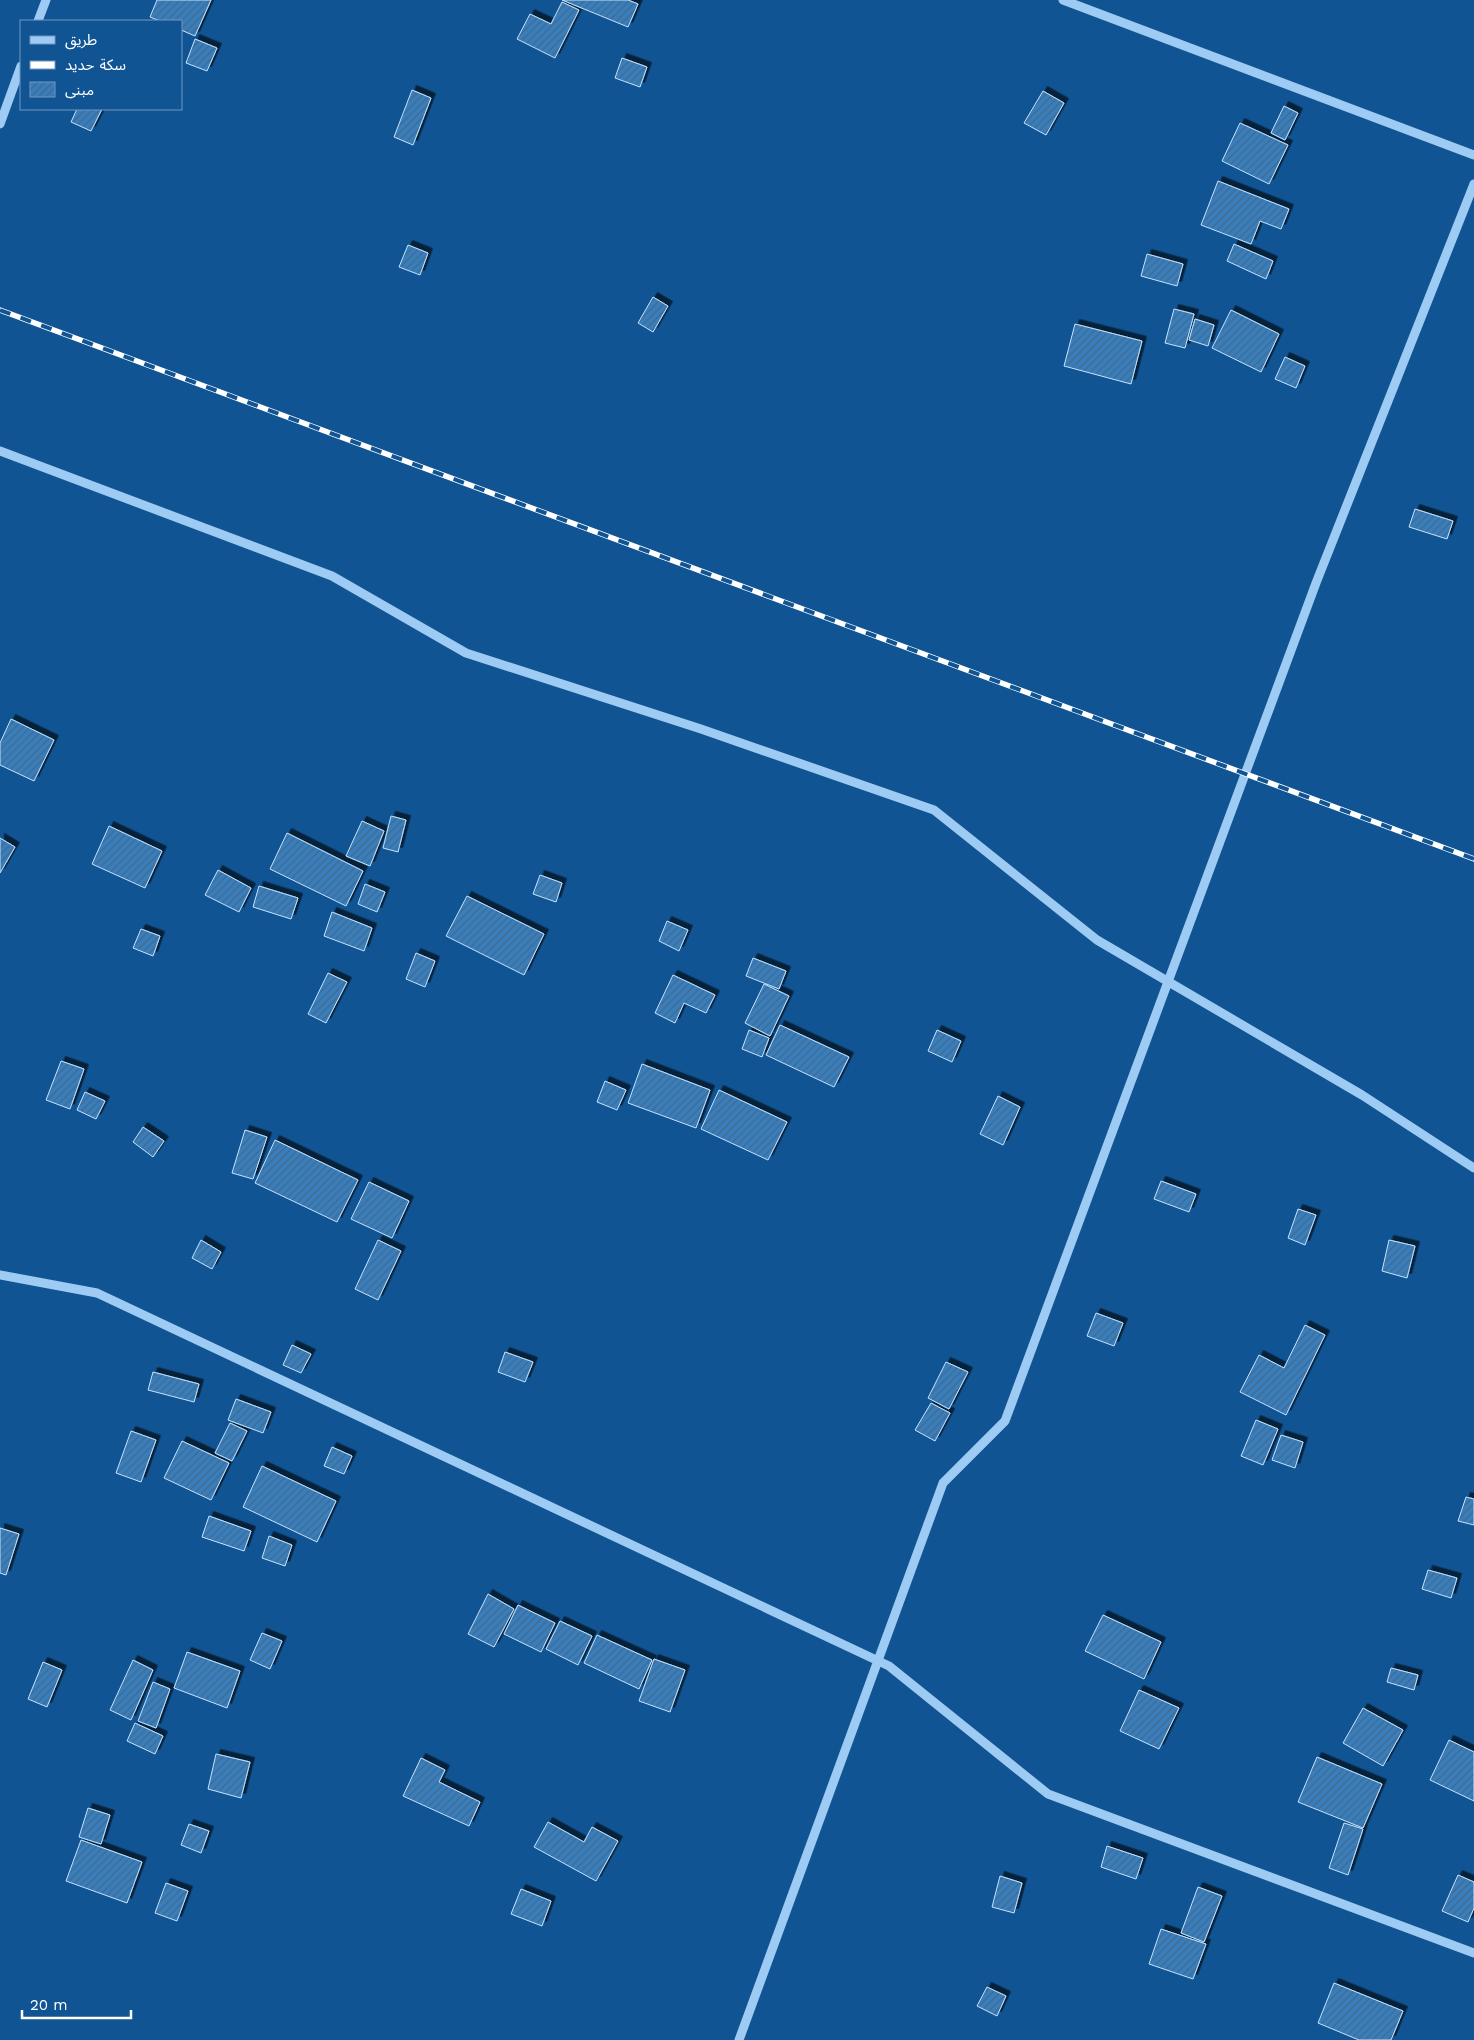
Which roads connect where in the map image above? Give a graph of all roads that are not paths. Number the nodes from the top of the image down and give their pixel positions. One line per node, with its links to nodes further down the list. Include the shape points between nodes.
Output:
1 (46, 0): 3 (street)
2 (1063, 0): 6 (street)
3 (38, 20)
4 (20, 69): 5 (street)
5 (0, 124)
6 (1474, 155)
7 (1474, 184): 9 (street, via 1316,583)
8 (0, 452): 9 (street, via 332,576 466,653 701,729 934,810 1097,940)
9 (1168, 981): 10 (street, via 1362,1095); 12 (street, via 1005,1421 943,1484)
10 (1474, 1168)
11 (0, 1275): 12 (street, via 97,1293)
12 (879, 1662): 13 (street, via 1048,1794); 14 (street)
13 (1474, 1953)
14 (739, 2040)

